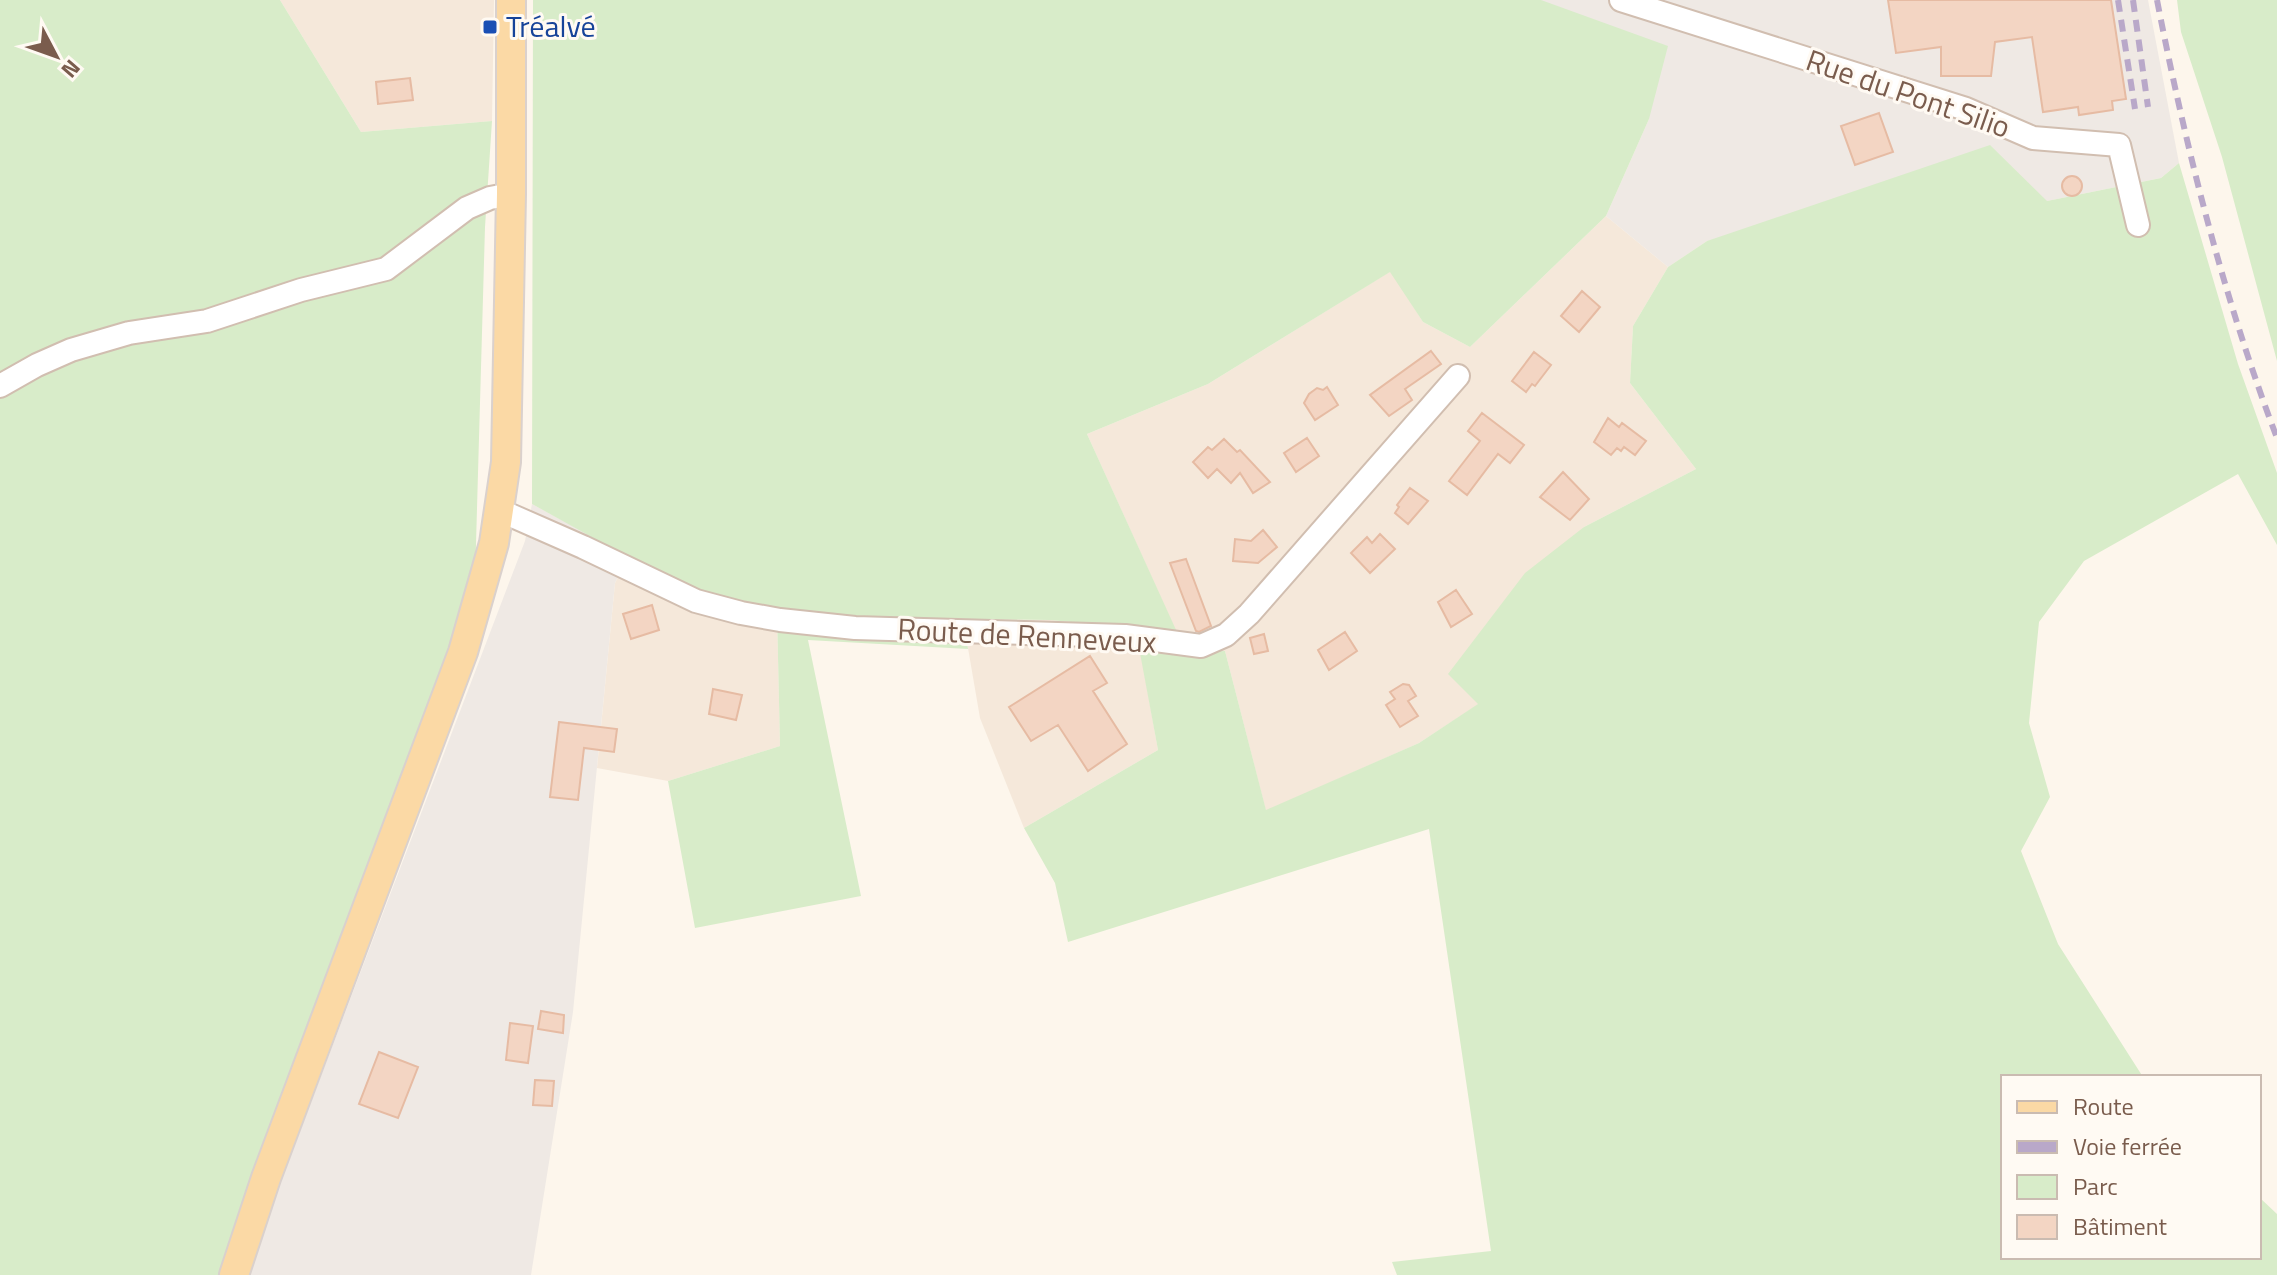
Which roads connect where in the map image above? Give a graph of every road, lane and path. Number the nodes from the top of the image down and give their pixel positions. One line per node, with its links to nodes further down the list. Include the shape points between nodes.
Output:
1 (511, 0): 3 (main road)
2 (1621, 0): 4 (street, Rue du Pont Silio, via 1966,109 2033,138 2119,145)
3 (511, 194): 6 (street, via 467,208 386,269 207,321 114,337 37,365); 7 (main road)
4 (2138, 225)
5 (1458, 376): 7 (street, Route de Renneveux, via 1249,614 1226,635 1201,646 1125,636 855,628 741,613 696,601)
6 (0, 386)
7 (501, 511): 8 (main road, via 463,652)
8 (234, 1275)

